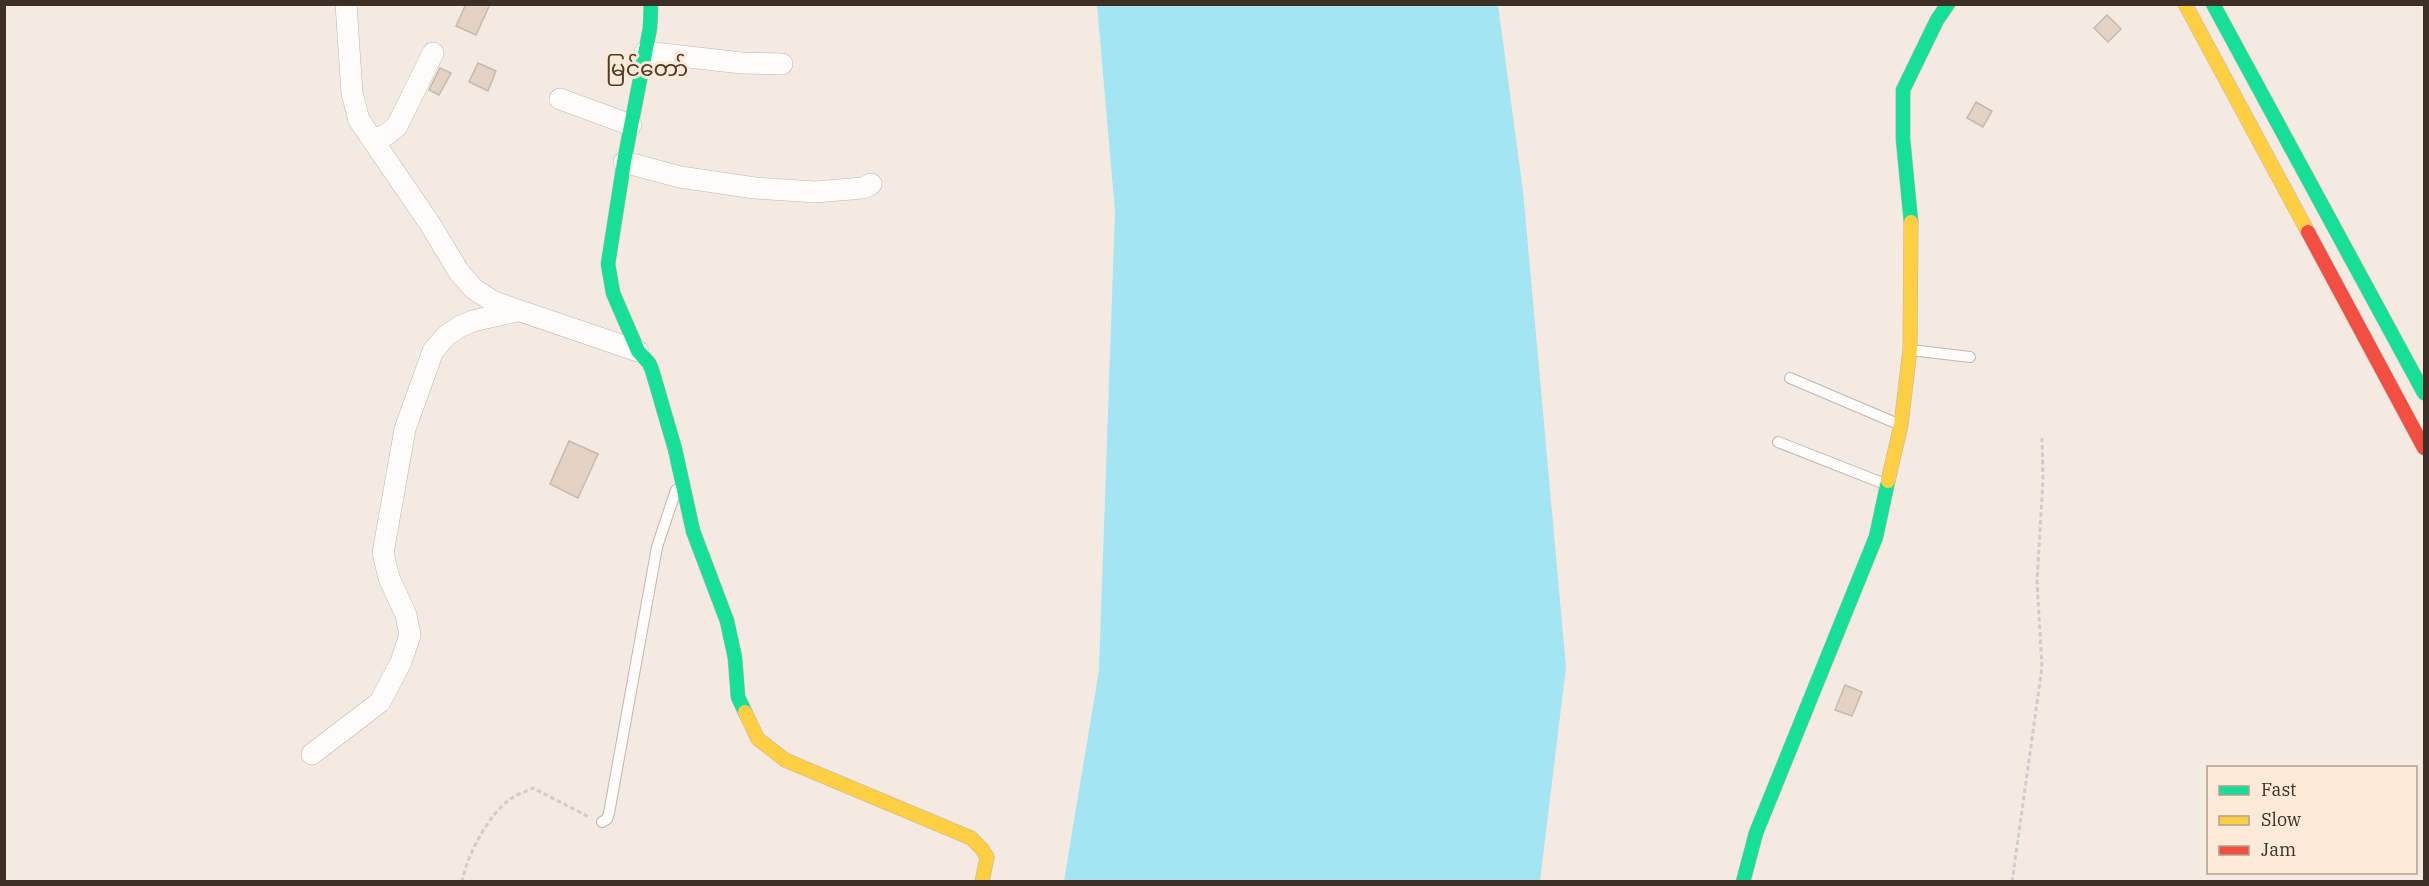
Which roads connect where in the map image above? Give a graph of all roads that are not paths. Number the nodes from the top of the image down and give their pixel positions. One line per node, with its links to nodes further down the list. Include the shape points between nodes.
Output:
1 (346, 4): 11 (street, via 352,93 359,120)
2 (651, 4): 6 (street)
3 (1948, 4): 15 (street, via 1903,90 1911,222)
4 (2185, 4): 23 (street)
5 (2213, 4): 18 (street)
6 (645, 52): 8 (street); 10 (street)
7 (433, 53): 11 (street, via 397,126)
8 (782, 64)
9 (560, 99): 10 (street)
10 (631, 124): 12 (street)
11 (373, 139): 14 (street, via 459,272 474,289)
12 (624, 162): 13 (street, via 680,177 755,188 814,192); 16 (street, via 608,264 613,293)
13 (871, 184)
14 (517, 311): 16 (street); 26 (street, via 459,327 433,351 405,429 383,554 410,635 380,702)
15 (1910, 350): 17 (lane); 21 (street)
16 (638, 351): 24 (street, via 649,363)
17 (1970, 357)
18 (2416, 359): 20 (street)
19 (1790, 378): 21 (lane)
20 (2424, 393)
21 (1901, 425): 25 (street)
22 (1778, 442): 25 (lane)
23 (2424, 448)
24 (681, 476): 27 (lane, via 657,547 609,813); 28 (street, via 693,531 727,621 738,697 758,740 785,760 971,838 986,851 988,862)
25 (1888, 485): 29 (street, via 1876,537 1756,833)
26 (312, 754)
27 (602, 822)
28 (982, 882)
29 (1743, 882)

